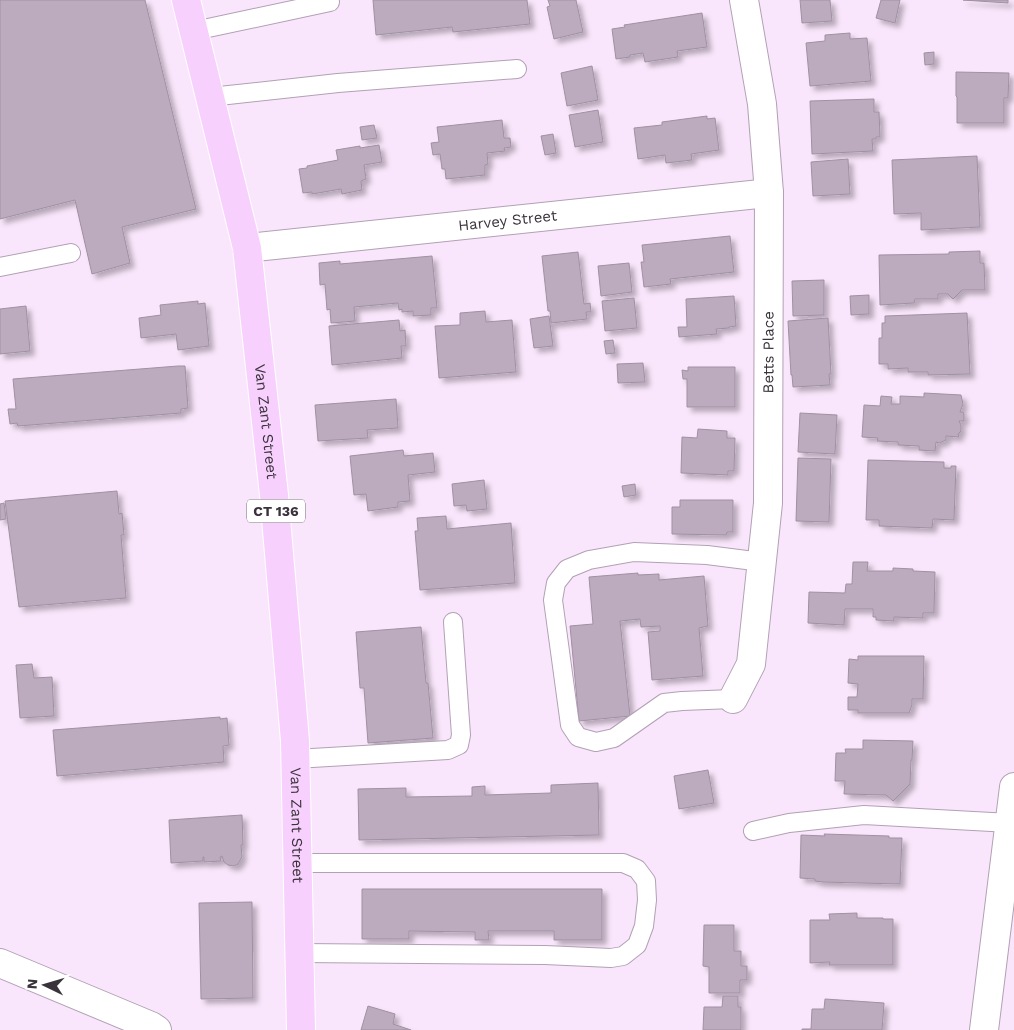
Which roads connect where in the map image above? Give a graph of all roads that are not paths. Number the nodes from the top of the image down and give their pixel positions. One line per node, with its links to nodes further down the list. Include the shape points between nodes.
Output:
1 (186, 0): 4 (main road, Van Zant Street / CT 136)
2 (744, 0): 7 (street, Betts Place, via 762,104)
3 (330, 2): 4 (lane)
4 (194, 31): 6 (main road, Van Zant Street / CT 136)
5 (517, 69): 6 (lane)
6 (210, 97): 8 (main road, Van Zant Street / CT 136)
7 (769, 193): 8 (street, Harvey Street); 11 (street, Betts Place, via 768,503)
8 (247, 248): 14 (main road, Van Zant Street / CT 136, via 274,495)
9 (71, 253): 10 (lane)
10 (0, 267)
11 (762, 562): 13 (street, Betts Place, via 750,664); 13 (lane, via 706,555 634,552 588,560 567,569 556,583 553,600 570,725 578,737 596,742 614,738 664,703)
12 (453, 622): 14 (lane, via 459,745 448,750)
13 (733, 699)
14 (295, 759): 18 (main road, Van Zant Street / CT 136)
15 (1014, 787): 16 (street)
16 (1010, 823): 17 (lane, via 864,814); 23 (street)
17 (753, 831)
18 (297, 863): 19 (main road, Van Zant Street / CT 136); 19 (lane, via 623,863 638,869 646,881 647,900 644,926 637,945 623,956 611,958)
19 (299, 953): 22 (main road, Van Zant Street / CT 136)
20 (0, 963): 21 (street)
21 (158, 1030)
22 (301, 1030)
23 (984, 1030)

